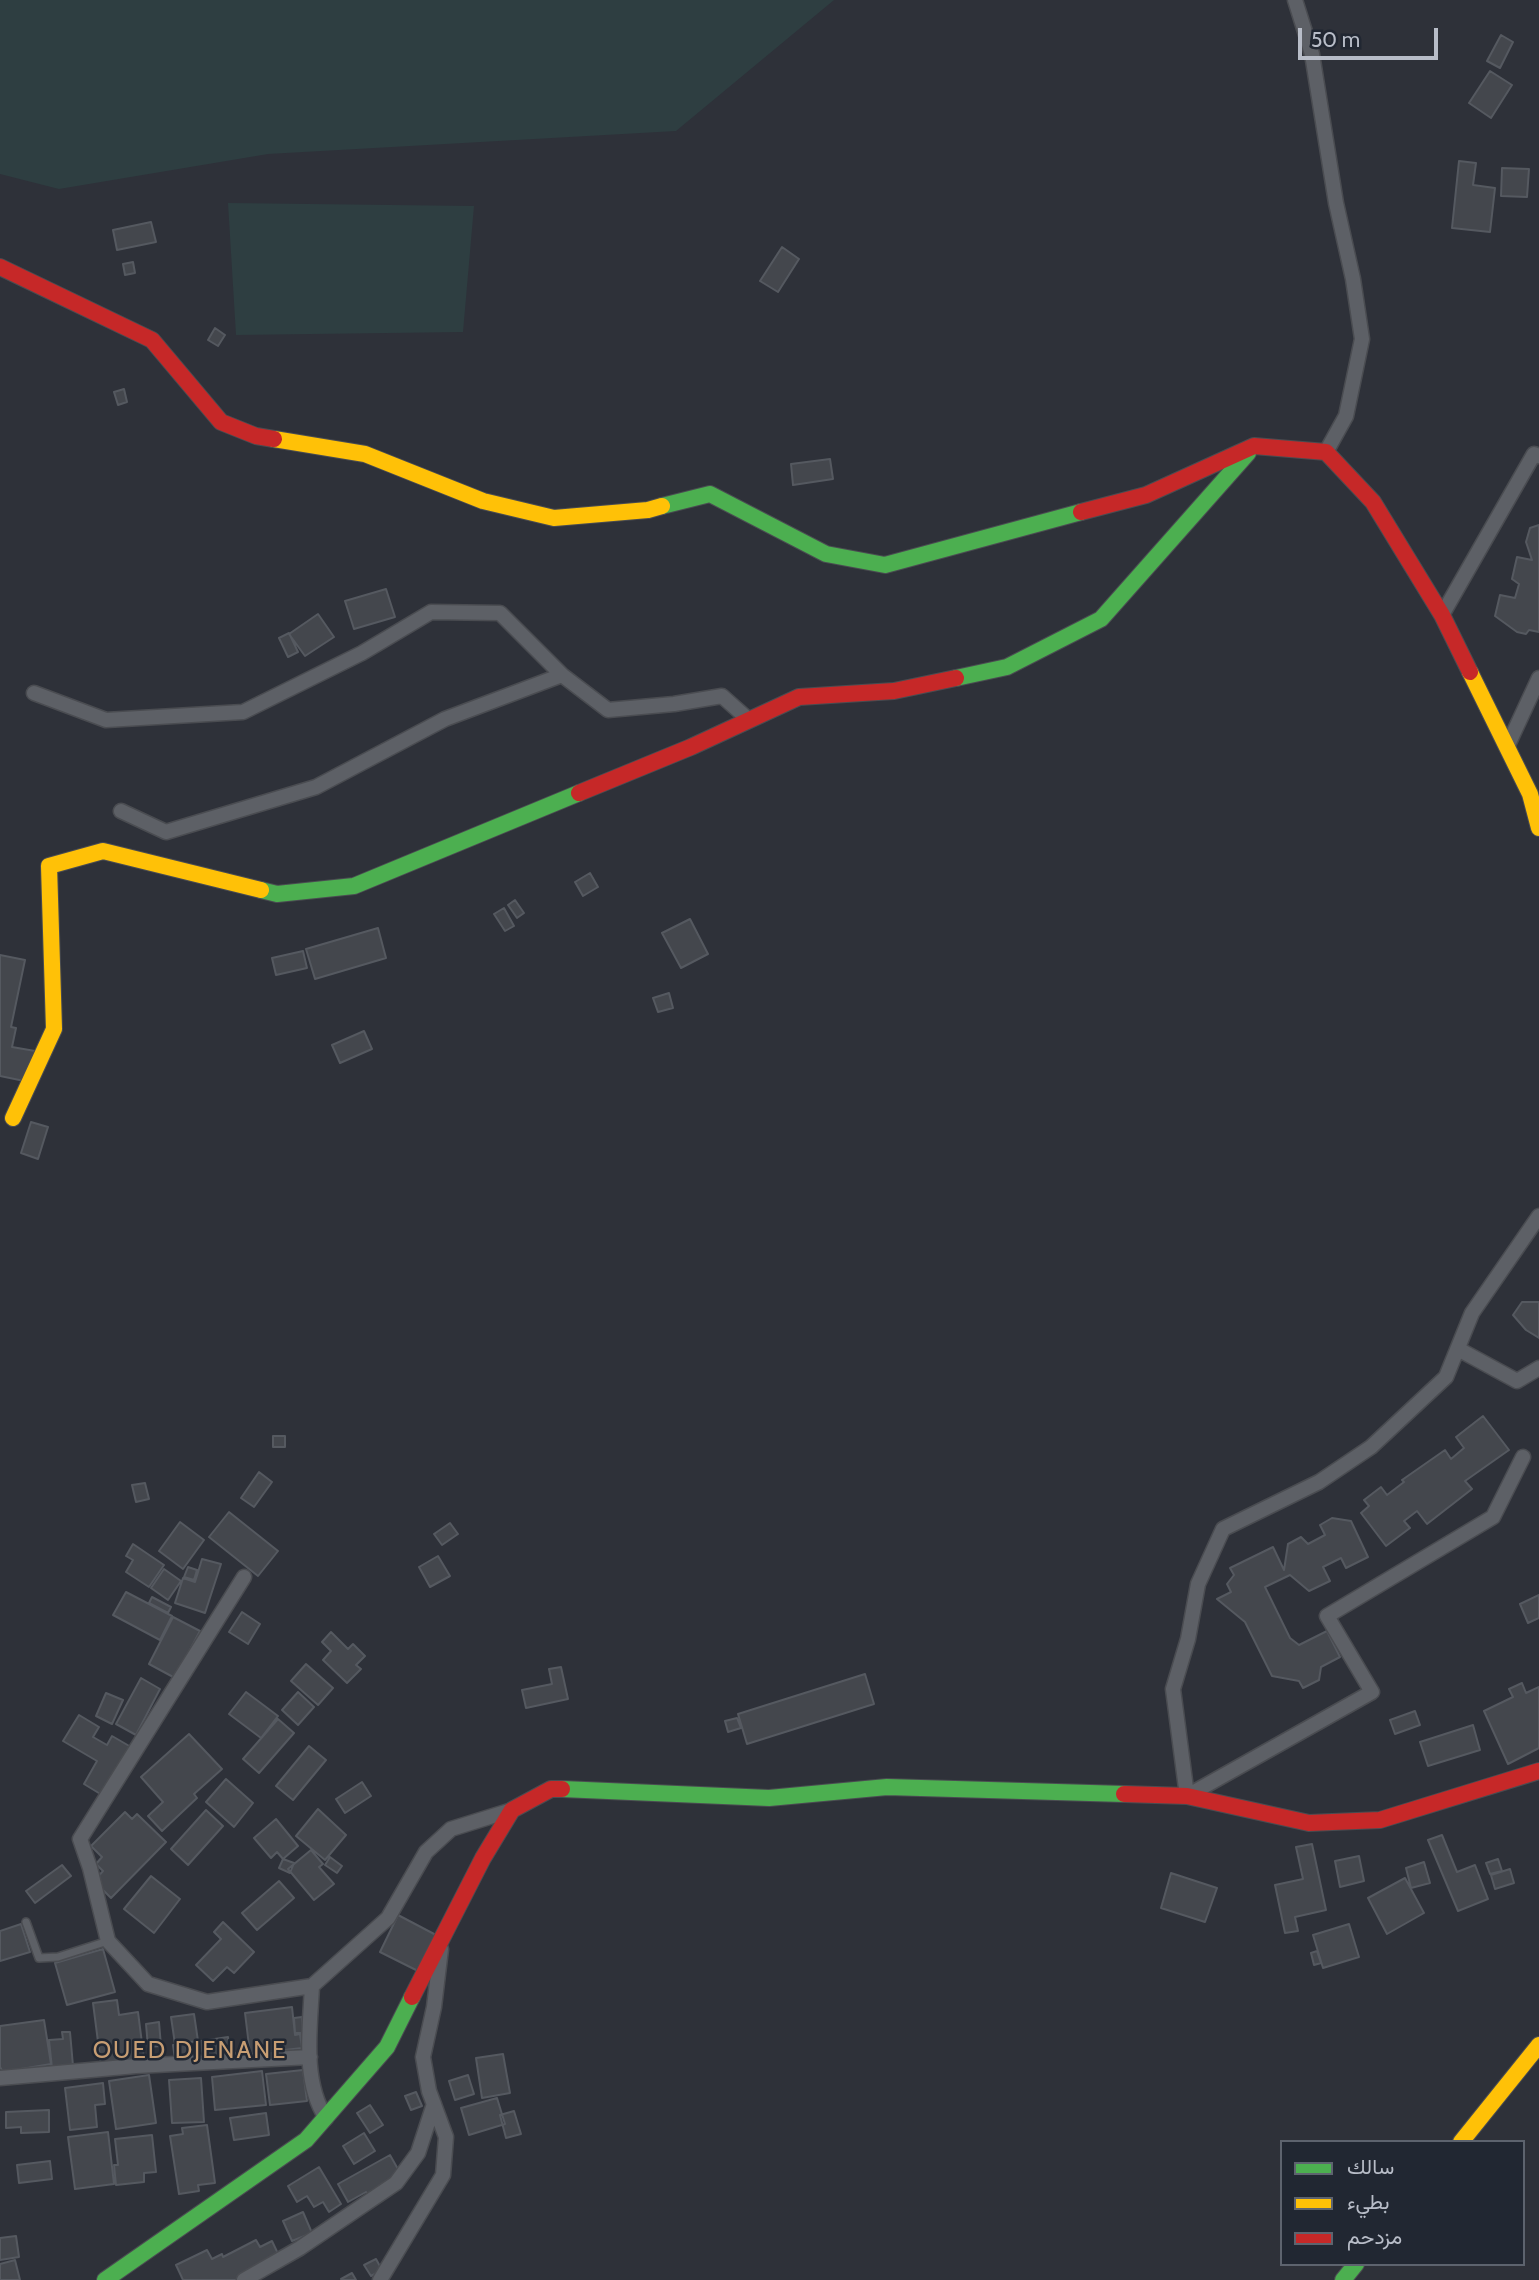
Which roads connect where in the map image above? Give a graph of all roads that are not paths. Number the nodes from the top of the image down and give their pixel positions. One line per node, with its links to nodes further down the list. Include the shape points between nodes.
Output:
1 (1295, 0): 4 (street, via 1312,54 1362,339 1346,416)
2 (0, 267): 3 (street, via 152,340 221,422 257,436 365,454 483,501 554,518 648,510 710,495 826,554 885,565 1146,495)
3 (1254, 446): 4 (street); 10 (street, via 1101,619 1007,667 894,691 799,697)
4 (1326, 452): 6 (street, via 1373,502)
5 (1539, 456): 6 (street, via 1534,454)
6 (1442, 615): 11 (street)
7 (562, 675): 9 (street, via 500,613 431,612 362,653 243,712 106,720); 10 (street, via 608,710 722,696); 12 (street, via 446,719 304,791 166,832)
8 (1539, 678): 11 (street)
9 (34, 694)
10 (749, 720): 14 (street, via 354,886 277,894 103,852 49,866 54,1029)
11 (1507, 747): 13 (street, via 1530,794)
12 (121, 811)
13 (1539, 827)
14 (13, 1118)
15 (1539, 1216): 16 (street, via 1472,1313)
16 (1458, 1349): 17 (street, via 1517,1381); 21 (street, via 1446,1377 1371,1447 1319,1482 1223,1529 1198,1584 1173,1689)
17 (1539, 1368)
18 (1523, 1457): 21 (street, via 1493,1517 1327,1616 1372,1692)
19 (244, 1577): 25 (street, via 80,1839)
20 (1539, 1771): 21 (street, via 1380,1821 1309,1823)
21 (1186, 1796): 22 (street, via 887,1787 769,1798 551,1789)
22 (512, 1810): 24 (street); 26 (street, via 451,1829 426,1852 388,1918)
23 (26, 1922): 25 (lane, via 39,1958 58,1957)
24 (443, 1937): 30 (street, via 423,2057); 31 (street, via 387,2047)
25 (108, 1941): 26 (street, via 148,1984 207,2002)
26 (312, 1986): 28 (street)
27 (1539, 2045): 32 (street)
28 (310, 2057): 29 (street); 31 (street, via 317,2103)
29 (0, 2078)
30 (434, 2104): 33 (street, via 446,2137 443,2175); 36 (street, via 418,2153 396,2183)
31 (326, 2118): 35 (street, via 306,2140)
32 (1463, 2140)
33 (390, 2264): 37 (street); 38 (street)
34 (1354, 2266): 39 (street)
35 (105, 2280)
36 (244, 2280)
37 (380, 2280)
38 (388, 2280)
39 (1343, 2280)

